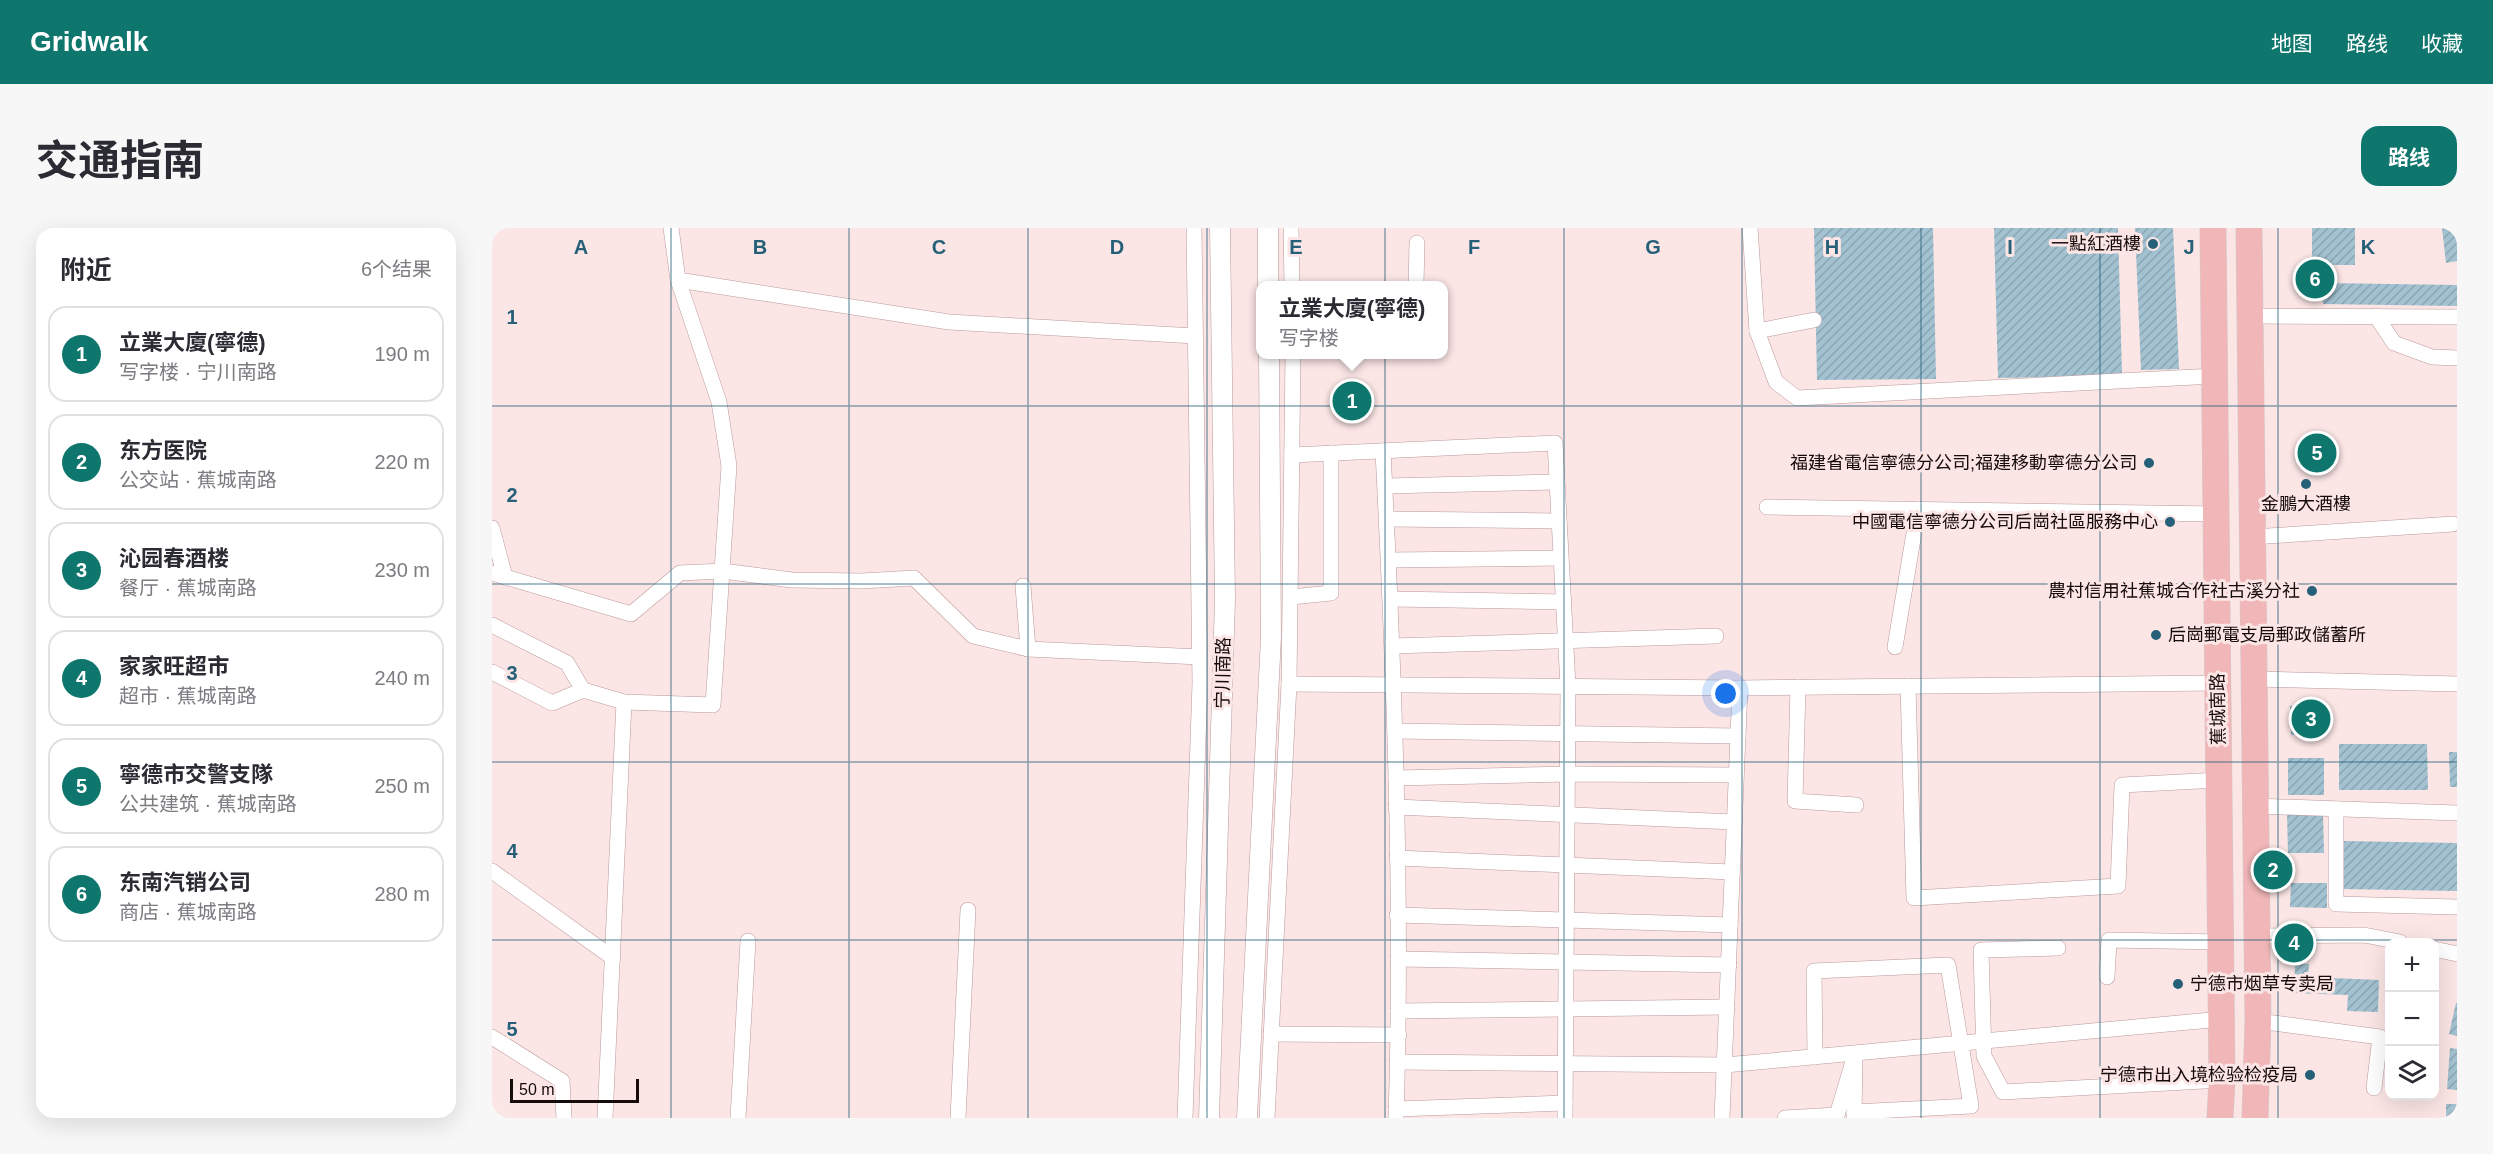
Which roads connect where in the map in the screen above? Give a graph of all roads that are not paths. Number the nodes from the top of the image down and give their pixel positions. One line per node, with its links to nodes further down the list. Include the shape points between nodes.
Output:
1 (671, 228): 10 (street)
2 (1194, 228): 19 (street)
3 (1220, 228): 124 (main road, 宁川南路, via 1225,600)
4 (1268, 228): 11 (main road)
5 (1291, 228): 12 (street)
6 (1750, 228): 18 (street)
7 (2213, 228): 23 (highway, 蕉城南路)
8 (2249, 228): 14 (highway, 蕉城南路)
9 (1417, 243): 13 (street)
10 (678, 280): 19 (street, via 949,322); 39 (street, via 719,402 729,466)
11 (1268, 281)
12 (1292, 281)
13 (1416, 281)
14 (2250, 316): 15 (street); 36 (highway, 蕉城南路)
15 (2376, 316): 16 (street); 20 (street, via 2394,343 2432,357)
16 (2457, 317)
17 (1814, 320): 18 (street)
18 (1757, 331): 23 (street, via 1776,382 1797,398)
19 (1195, 336): 51 (street)
20 (2457, 358)
21 (1269, 359): 125 (main road, via 1271,637)
22 (1293, 359): 26 (street)
23 (2214, 376): 31 (highway, 蕉城南路)
24 (1383, 451): 25 (street); 27 (street, via 1555,443); 28 (street)
25 (1331, 453): 26 (street); 42 (street, via 1331,593)
26 (1292, 455): 42 (street)
27 (1557, 482): 28 (street); 33 (street)
28 (1385, 486): 32 (street)
29 (1767, 507): 30 (street)
30 (1918, 509): 31 (street); 49 (street)
31 (2216, 514): 54 (highway, 蕉城南路)
32 (1387, 519): 33 (street); 38 (street)
33 (1559, 521): 37 (street)
34 (2454, 524): 36 (street)
35 (492, 528): 40 (street)
36 (2252, 537): 53 (highway, 蕉城南路)
37 (1561, 558): 38 (street); 44 (street)
38 (1389, 560): 43 (street)
39 (723, 572): 40 (street, via 680,573 631,614); 50 (street, via 792,580 914,578 973,636); 63 (street, via 713,705)
40 (499, 575)
41 (1023, 586): 50 (street)
42 (1291, 597): 55 (street)
43 (1391, 599): 44 (street); 48 (street)
44 (1564, 602): 47 (street)
45 (492, 625): 62 (street, via 567,663)
46 (1716, 636): 47 (street)
47 (1566, 641): 48 (street); 58 (street)
48 (1393, 646): 56 (street)
49 (1895, 647)
50 (1028, 649): 51 (street)
51 (1200, 657): 123 (street)
52 (492, 672): 62 (street, via 552,703)
53 (2254, 679): 57 (street); 72 (highway, 蕉城南路)
54 (2218, 683): 59 (street); 70 (highway, 蕉城南路)
55 (1289, 684): 56 (street); 104 (street)
56 (1395, 684): 58 (street); 64 (street)
57 (2457, 684)
58 (1568, 686): 61 (street); 65 (street)
59 (1908, 686): 60 (street); 70 (street, via 1914,898 2118,886 2122,785)
60 (1798, 687): 61 (street); 71 (street, via 1795,801)
61 (1740, 688): 66 (street)
62 (582, 690): 63 (street)
63 (624, 702): 94 (street)
64 (1395, 731): 65 (street); 69 (street)
65 (1568, 735): 66 (street); 67 (street)
66 (1738, 736): 68 (street)
67 (1568, 774): 68 (street); 69 (street); 76 (street)
68 (1736, 775): 77 (street)
69 (1396, 778): 73 (street)
70 (2219, 780): 90 (highway, 蕉城南路)
71 (1857, 805)
72 (2255, 806): 74 (street); 87 (highway, 蕉城南路)
73 (1396, 807): 76 (street); 78 (street)
74 (2336, 809): 75 (street); 82 (street, via 2336,904)
75 (2457, 813)
76 (1568, 816): 77 (street); 79 (street)
77 (1734, 822): 81 (street)
78 (1397, 858): 79 (street); 84 (street)
79 (1568, 865): 81 (street); 85 (street)
80 (492, 871): 94 (street)
81 (1732, 872): 86 (street)
82 (2457, 907)
83 (968, 910): 122 (street)
84 (1397, 915): 85 (street); 95 (street)
85 (1568, 920): 86 (street); 96 (street)
86 (1730, 925): 97 (street)
87 (2257, 936): 88 (street); 103 (highway, 蕉城南路)
88 (2385, 940)
89 (748, 941): 121 (street)
90 (2221, 942): 98 (street, via 2109,940); 102 (highway, 蕉城南路)
91 (2058, 948): 107 (street, via 1981,950)
92 (2439, 951): 93 (street)
93 (2457, 954)
94 (613, 958): 120 (street)
95 (1398, 960): 96 (street); 101 (street)
96 (1567, 963): 97 (street); 100 (street)
97 (1729, 965): 99 (street)
98 (2107, 977)
99 (1727, 1007): 100 (street); 113 (street)
100 (1567, 1010): 101 (street); 112 (street)
101 (1398, 1011): 105 (street)
102 (2222, 1019): 107 (street); 114 (highway, 蕉城南路)
103 (2258, 1021): 115 (street, via 2380,1037); 130 (highway, 蕉城南路)
104 (1271, 1034): 105 (street); 126 (street)
105 (1399, 1035): 111 (street)
106 (492, 1037): 119 (street, via 562,1081)
107 (1985, 1041): 108 (street); 114 (street, via 1984,1056 2003,1092)
108 (1962, 1043): 109 (street); 110 (street, via 1948,965 1814,970); 118 (street, via 1971,1106)
109 (1855, 1055): 110 (street); 118 (street); 128 (street, via 1837,1115)
110 (1815, 1057): 113 (street)
111 (1397, 1062): 112 (street); 117 (street)
112 (1567, 1064): 113 (street); 116 (street)
113 (1725, 1065): 127 (street)
114 (2222, 1080): 129 (highway, 蕉城南路)
115 (2374, 1088)
116 (1565, 1110): 117 (street)
117 (1396, 1113)
118 (1854, 1115)
119 (564, 1118)
120 (605, 1118)
121 (738, 1118)
122 (958, 1118)
123 (1185, 1118)
124 (1209, 1118)
125 (1247, 1118)
126 (1267, 1118)
127 (1722, 1118)
128 (1785, 1118)
129 (2220, 1118)
130 (2255, 1118)

